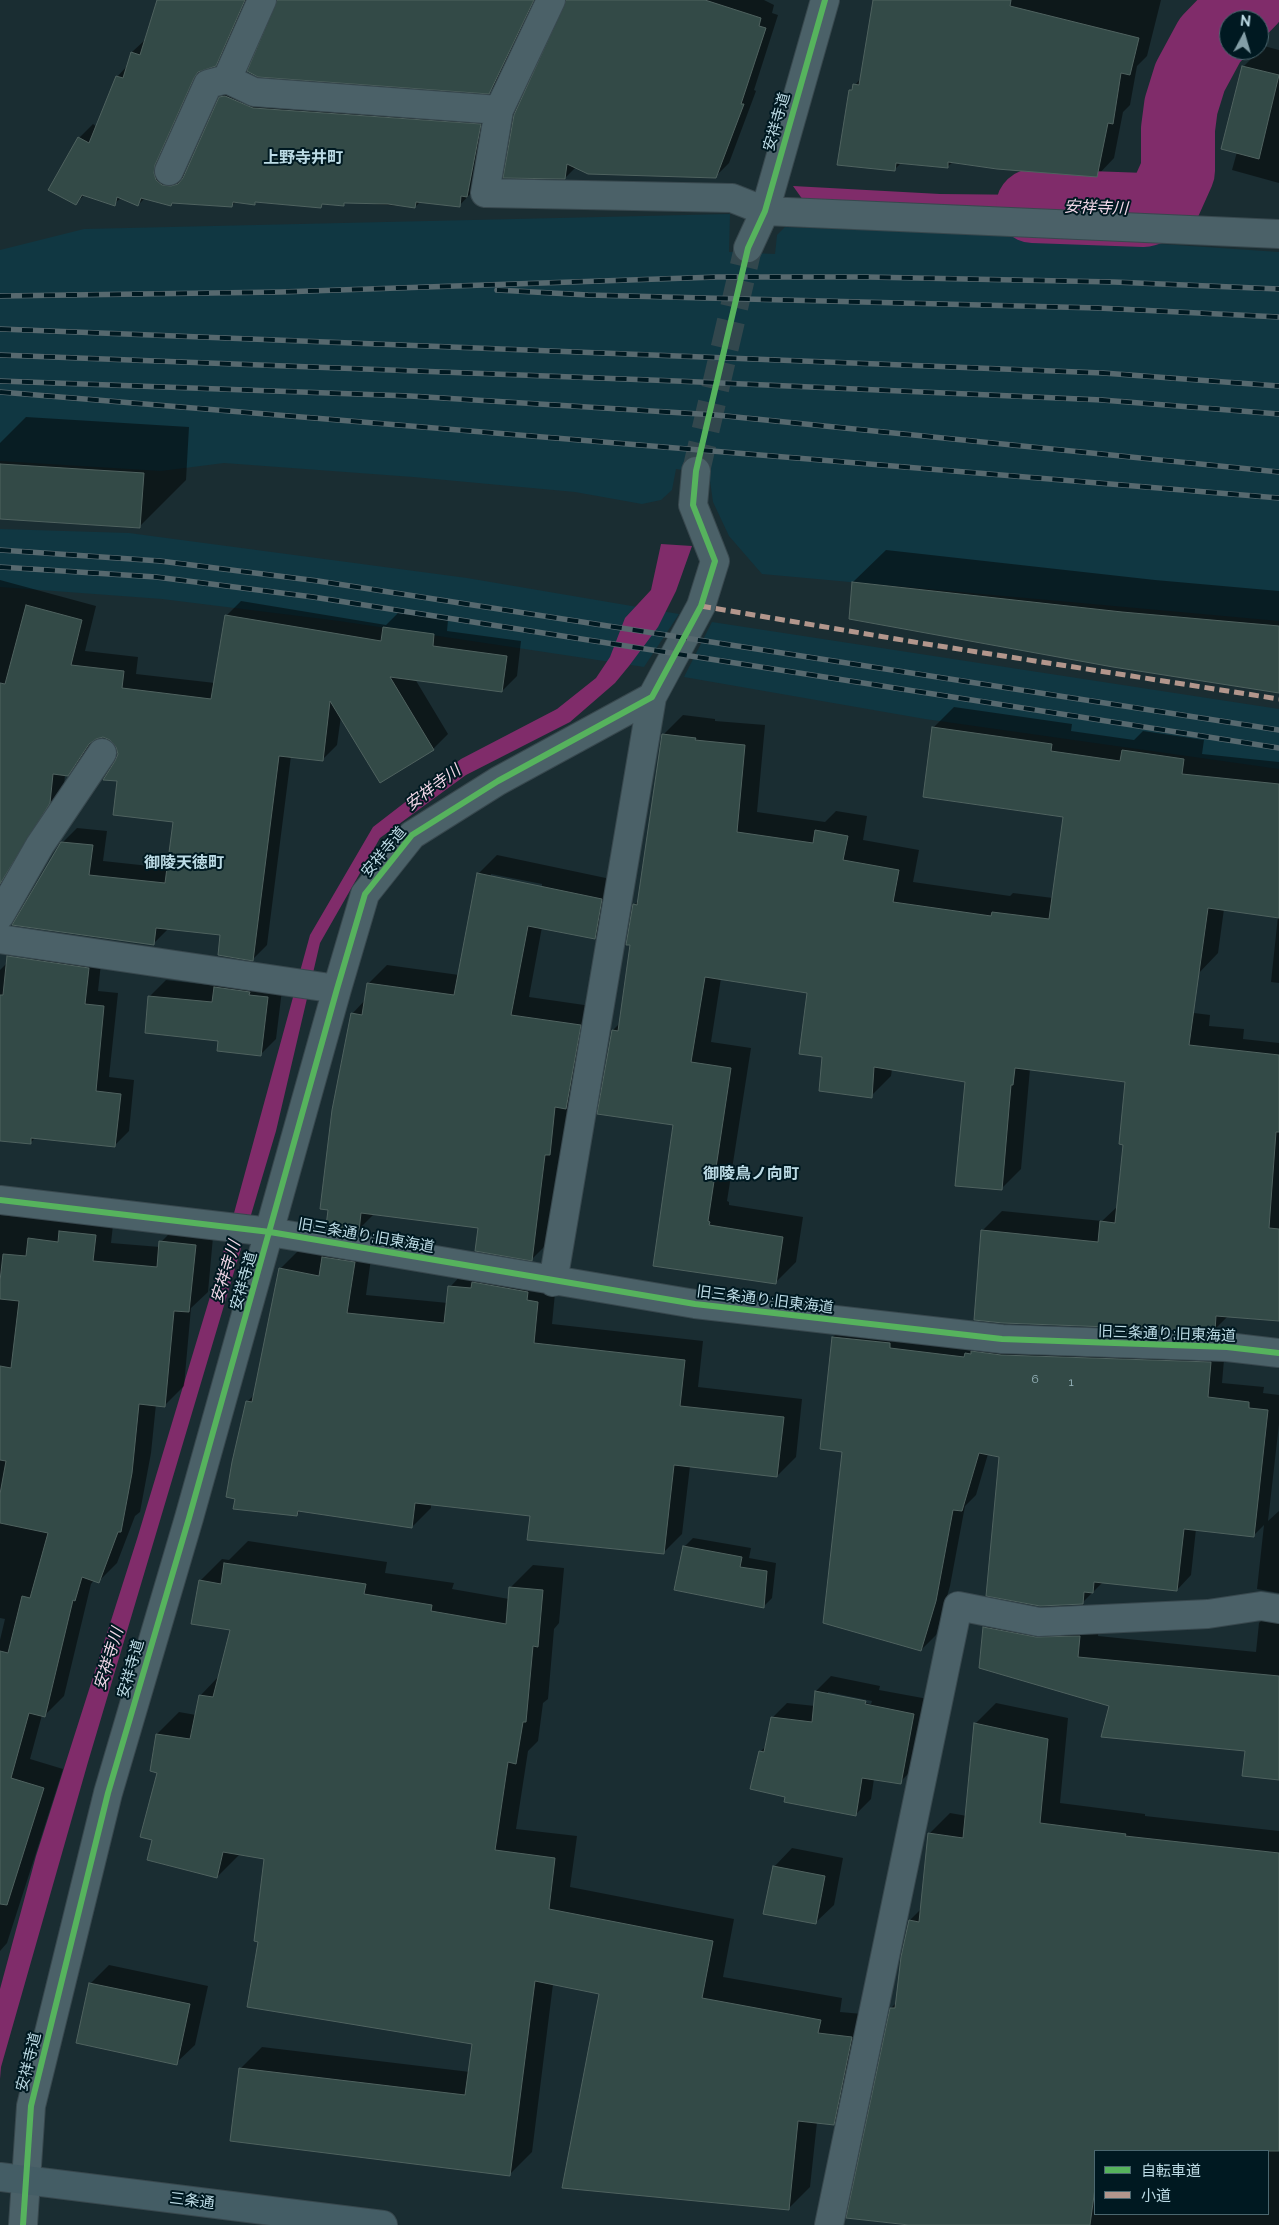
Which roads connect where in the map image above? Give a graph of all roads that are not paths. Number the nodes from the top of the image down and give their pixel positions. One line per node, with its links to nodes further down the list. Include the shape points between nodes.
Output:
1 (262, 0): 4 (street)
2 (551, 0): 5 (street)
3 (824, 0): 7 (street, 安祥寺道)
4 (227, 79): 5 (street, via 254,92); 6 (street, via 208,84)
5 (499, 110): 7 (street, via 485,193 732,198)
6 (168, 171)
7 (765, 211): 8 (street); 9 (street, 安祥寺道)
8 (1279, 234)
9 (748, 248)
10 (696, 471): 11 (street, via 693,505 715,560 701,606)
11 (652, 697): 15 (street, 安祥寺道, via 498,781 412,835 365,894); 18 (street)
12 (102, 754): 13 (street, via 40,845)
13 (0, 915)
14 (0, 939): 15 (street)
15 (332, 988): 17 (street, 安祥寺道)
16 (0, 1200): 17 (street, 旧三条通り;旧東海道)
17 (262, 1231): 18 (street, 旧三条通り;旧東海道); 21 (street, 安祥寺道, via 108,1793 31,2106)
18 (553, 1282): 19 (street, 旧三条通り;旧東海道, via 695,1304 1002,1340 1228,1347)
19 (1279, 1353)
20 (1279, 1609): 24 (street, via 1261,1606 1208,1614 1039,1622 958,1606)
21 (10, 2178): 22 (street, 安祥寺道); 23 (main road, 三条通)
22 (23, 2225)
23 (383, 2225)
24 (829, 2225)

